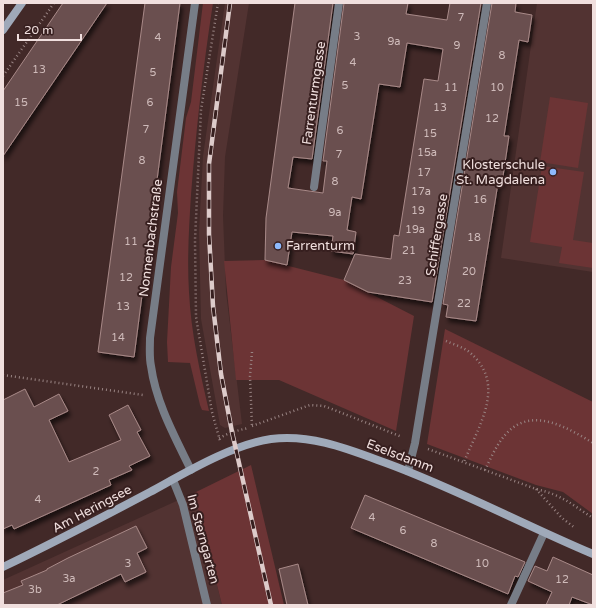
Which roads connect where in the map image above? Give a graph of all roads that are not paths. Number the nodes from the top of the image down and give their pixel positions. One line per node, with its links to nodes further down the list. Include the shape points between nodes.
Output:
1 (22, 3): 5 (street)
2 (195, 3): 7 (street, Nonnenbachstraße, via 150,338 151,366 159,397)
3 (340, 3): 6 (street, Farrenturmgasse)
4 (487, 3): 8 (street, Schiffergasse, via 415,442)
5 (3, 30)
6 (314, 187)
7 (191, 470): 8 (street, Eselsdamm, via 237,448 270,439 293,438 317,440 342,447); 9 (street, Am Heringsee)
8 (408, 471): 10 (street, Eselsdamm)
9 (173, 480): 12 (street, Am Heringsee); 13 (street, Im Sterngarten, via 183,505)
10 (544, 533): 11 (street, Eselsdamm); 14 (street)
11 (593, 554)
12 (3, 567)
13 (207, 605)
14 (511, 605)

